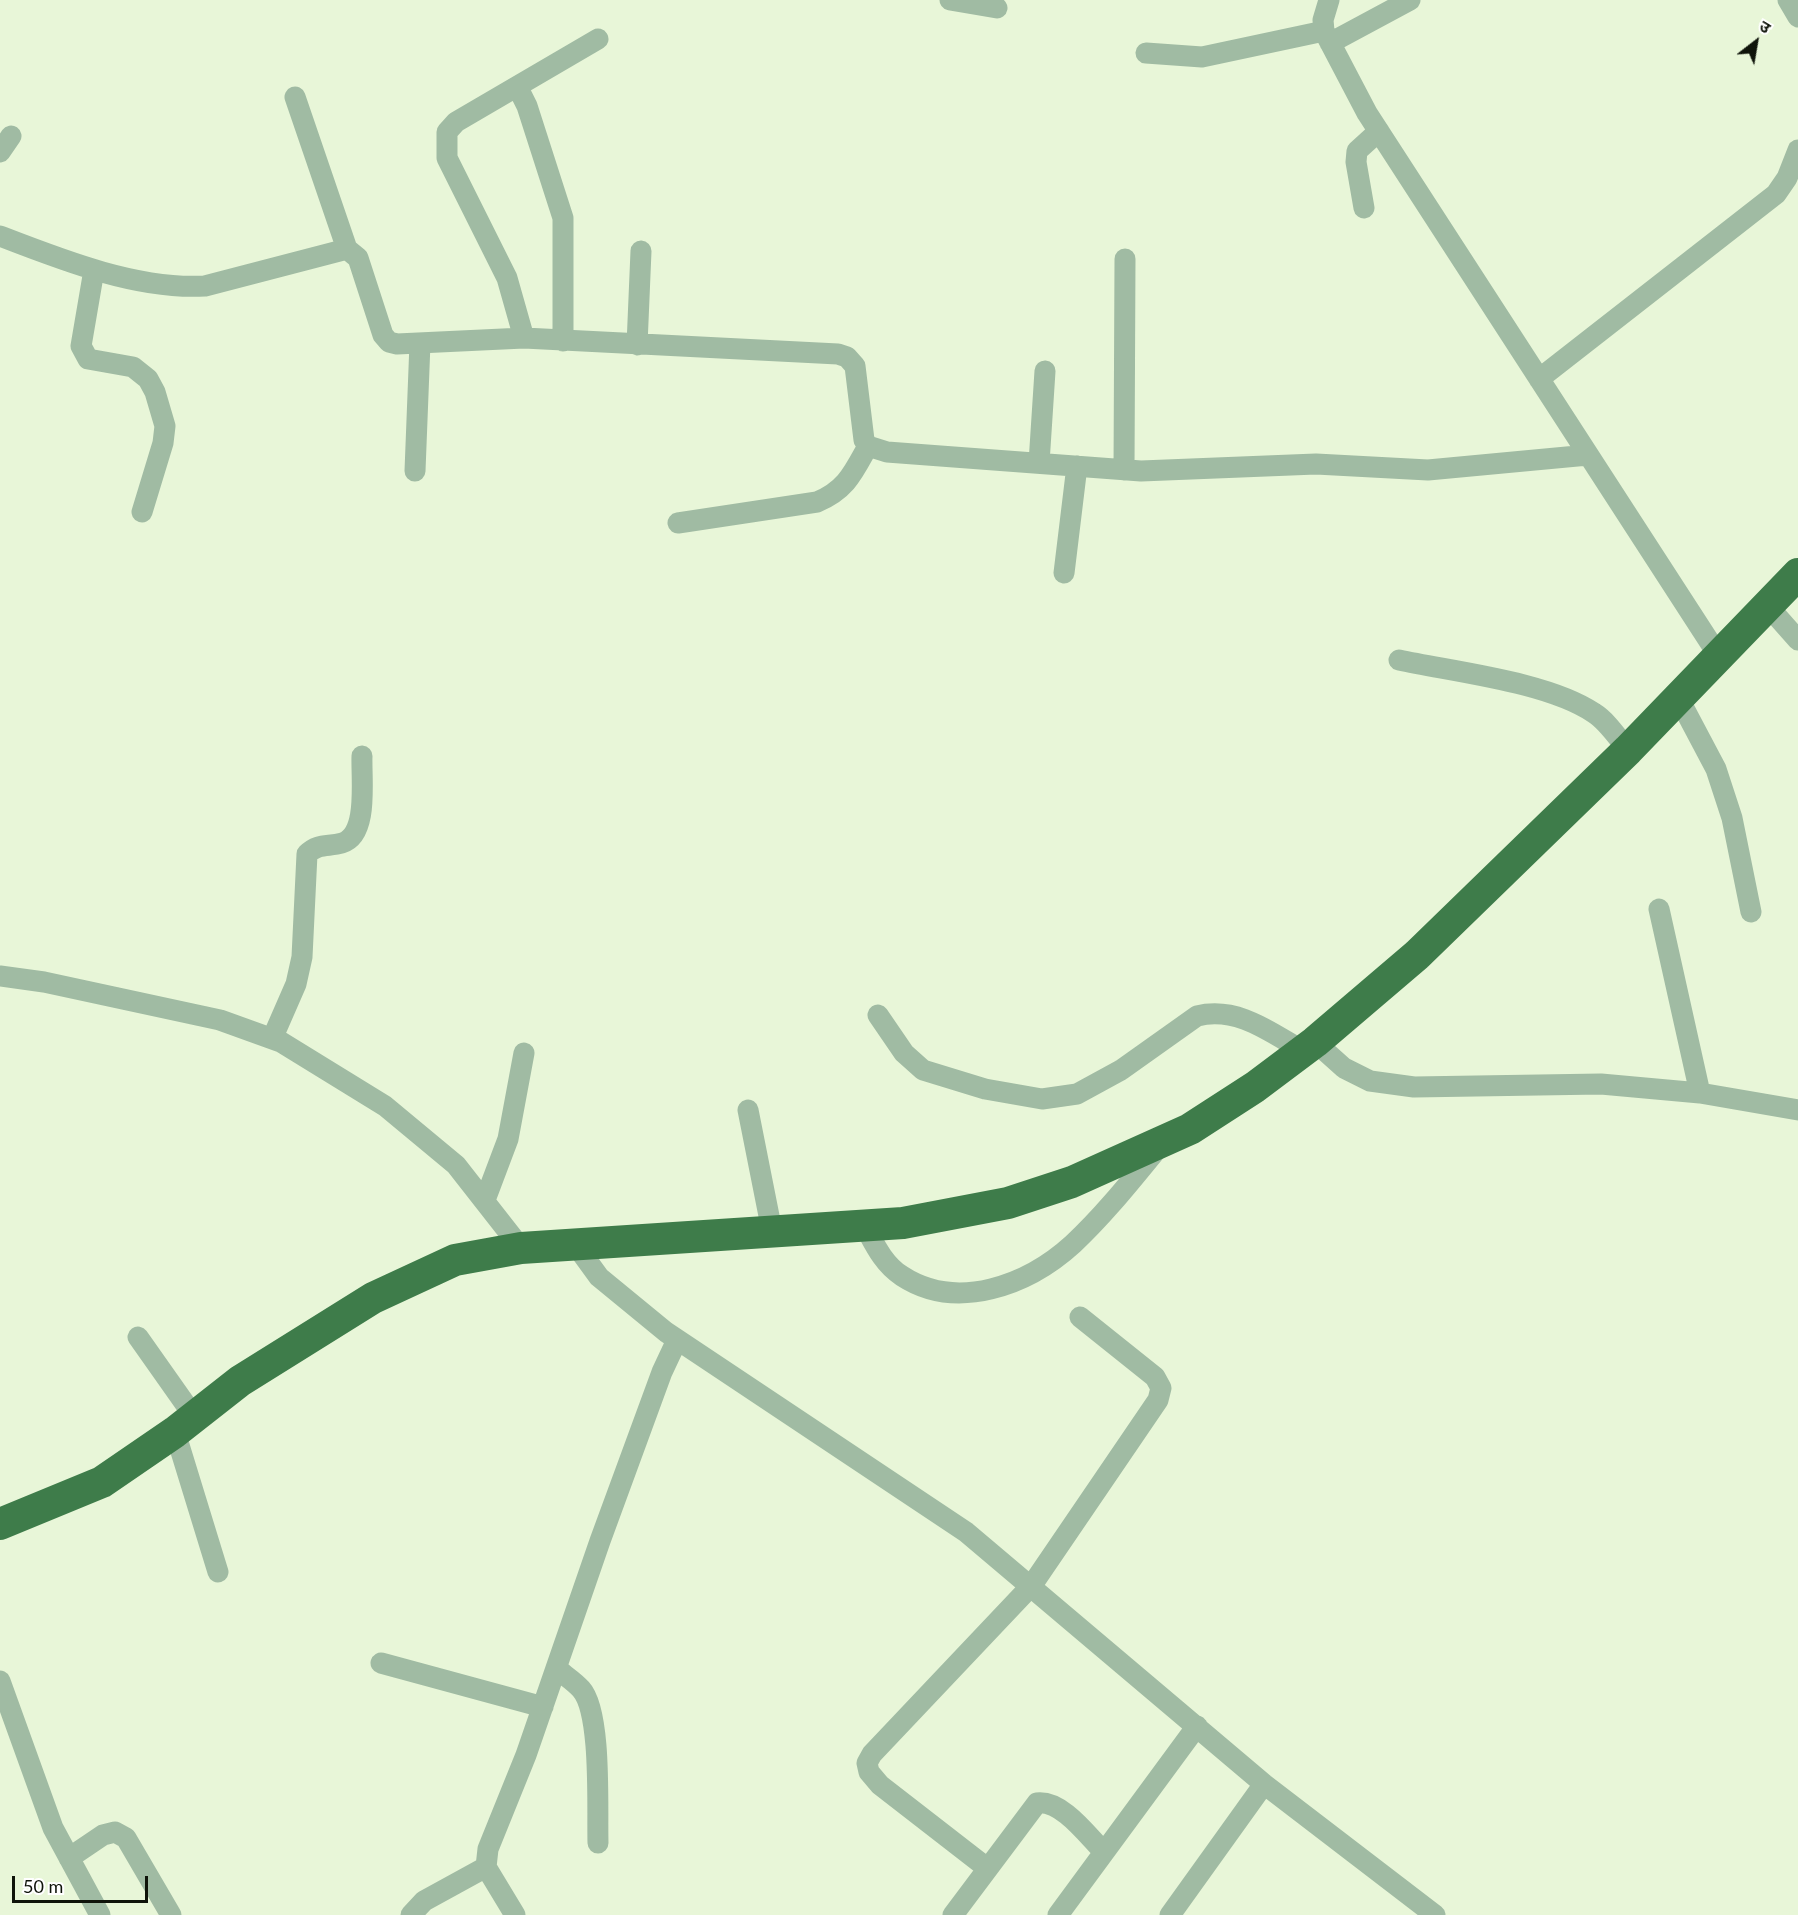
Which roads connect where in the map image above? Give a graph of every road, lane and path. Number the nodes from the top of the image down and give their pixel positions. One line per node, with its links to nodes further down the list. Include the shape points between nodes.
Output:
1 (950, 0): 5 (street)
2 (1329, 0): 7 (street, via 1323,20)
3 (1410, 0): 7 (street)
4 (1788, 0): 6 (street)
5 (997, 8)
6 (1798, 17)
7 (1327, 37): 9 (street, via 1202,57); 12 (street)
8 (598, 39): 10 (street)
9 (1146, 53)
10 (518, 88): 20 (street, via 456,122 445,140 447,158 507,278); 21 (street, via 531,117 562,218)
11 (295, 97): 16 (street)
12 (1379, 131): 14 (street, via 1357,152); 25 (street)
13 (1798, 150): 25 (street, via 1776,194)
14 (1364, 208)
15 (0, 236): 19 (street)
16 (347, 249): 19 (street, via 205,286 182,288); 22 (street, via 358,258 388,342)
17 (641, 251): 23 (street)
18 (1125, 259): 30 (street)
19 (94, 270): 32 (street, via 81,346 83,354 88,359 133,367 148,379 165,426)
20 (524, 338): 21 (street); 22 (street)
21 (563, 341): 23 (street)
22 (420, 343): 31 (street)
23 (637, 345): 26 (street, via 847,357 855,366)
24 (1044, 370): 28 (street)
25 (1539, 379): 27 (street)
26 (868, 447): 28 (street, via 887,452); 33 (street, via 835,495 817,502)
27 (1588, 455): 30 (street, via 1428,470 1316,464); 38 (street)
28 (1039, 463): 29 (street)
29 (1077, 466): 30 (street); 34 (street)
30 (1124, 470)
31 (415, 471)
32 (142, 512)
33 (678, 523)
34 (1064, 573)
35 (1798, 574): 36 (highway)
36 (1767, 604): 37 (street); 38 (highway)
37 (1798, 640)
38 (1720, 658): 40 (highway)
39 (1399, 660): 41 (street, via 1543,690 1573,700 1597,714)
40 (1679, 699): 41 (highway); 44 (street, via 1716,769 1732,818)
41 (1628, 750): 48 (highway, via 1417,955)
42 (362, 756): 47 (street, via 360,820 354,837 314,847 307,854 302,957 296,984)
43 (1659, 909): 50 (street)
44 (1751, 912)
45 (0, 976): 47 (street, via 220,1020)
46 (878, 1015): 48 (street, via 904,1053 923,1070 985,1089 1042,1099 1077,1094 1121,1070 1197,1016 1212,1012 1241,1016)
47 (272, 1039): 54 (street, via 385,1106 456,1165)
48 (1309, 1046): 50 (street, via 1370,1081 1414,1087 1601,1084); 53 (highway, via 1237,1099)
49 (524, 1053): 54 (street, via 508,1139)
50 (1700, 1093): 52 (street)
51 (748, 1110): 56 (street)
52 (1798, 1110)
53 (1162, 1143): 55 (highway, via 1072,1182 1008,1203); 55 (street, via 1072,1245 1028,1277 993,1289 955,1294 922,1286 901,1275 882,1257)
54 (485, 1200): 58 (street)
55 (864, 1225): 56 (highway)
56 (772, 1231): 57 (highway)
57 (575, 1244): 58 (highway); 61 (street, via 599,1277)
58 (521, 1248): 62 (highway, via 455,1260 373,1298 240,1381)
59 (1080, 1317): 65 (street, via 1155,1377 1161,1388 1158,1400)
60 (138, 1338): 62 (street)
61 (677, 1340): 65 (street, via 966,1532); 67 (street)
62 (184, 1424): 63 (highway, via 102,1482); 64 (street)
63 (0, 1524)
64 (218, 1572)
65 (1032, 1585): 70 (street); 76 (street, via 867,1763 869,1773 880,1785)
66 (381, 1663): 69 (street)
67 (556, 1668): 69 (street); 72 (street, via 582,1689 590,1704 595,1726)
68 (0, 1681): 74 (street, via 53,1828)
69 (543, 1707): 75 (street, via 488,1849)
70 (1197, 1726): 71 (street); 73 (street)
71 (1264, 1784): 83 (street); 84 (street)
72 (598, 1843)
73 (1104, 1852): 76 (street, via 1058,1808 1046,1802 1036,1803); 82 (street)
74 (69, 1858): 77 (street); 78 (street, via 102,1835 115,1832 126,1838)
75 (486, 1867): 79 (street, via 424,1901); 80 (street)
76 (987, 1868): 81 (street)
77 (100, 1915)
78 (171, 1915)
79 (411, 1915)
80 (515, 1915)
81 (953, 1915)
82 (1058, 1915)
83 (1170, 1915)
84 (1435, 1915)

